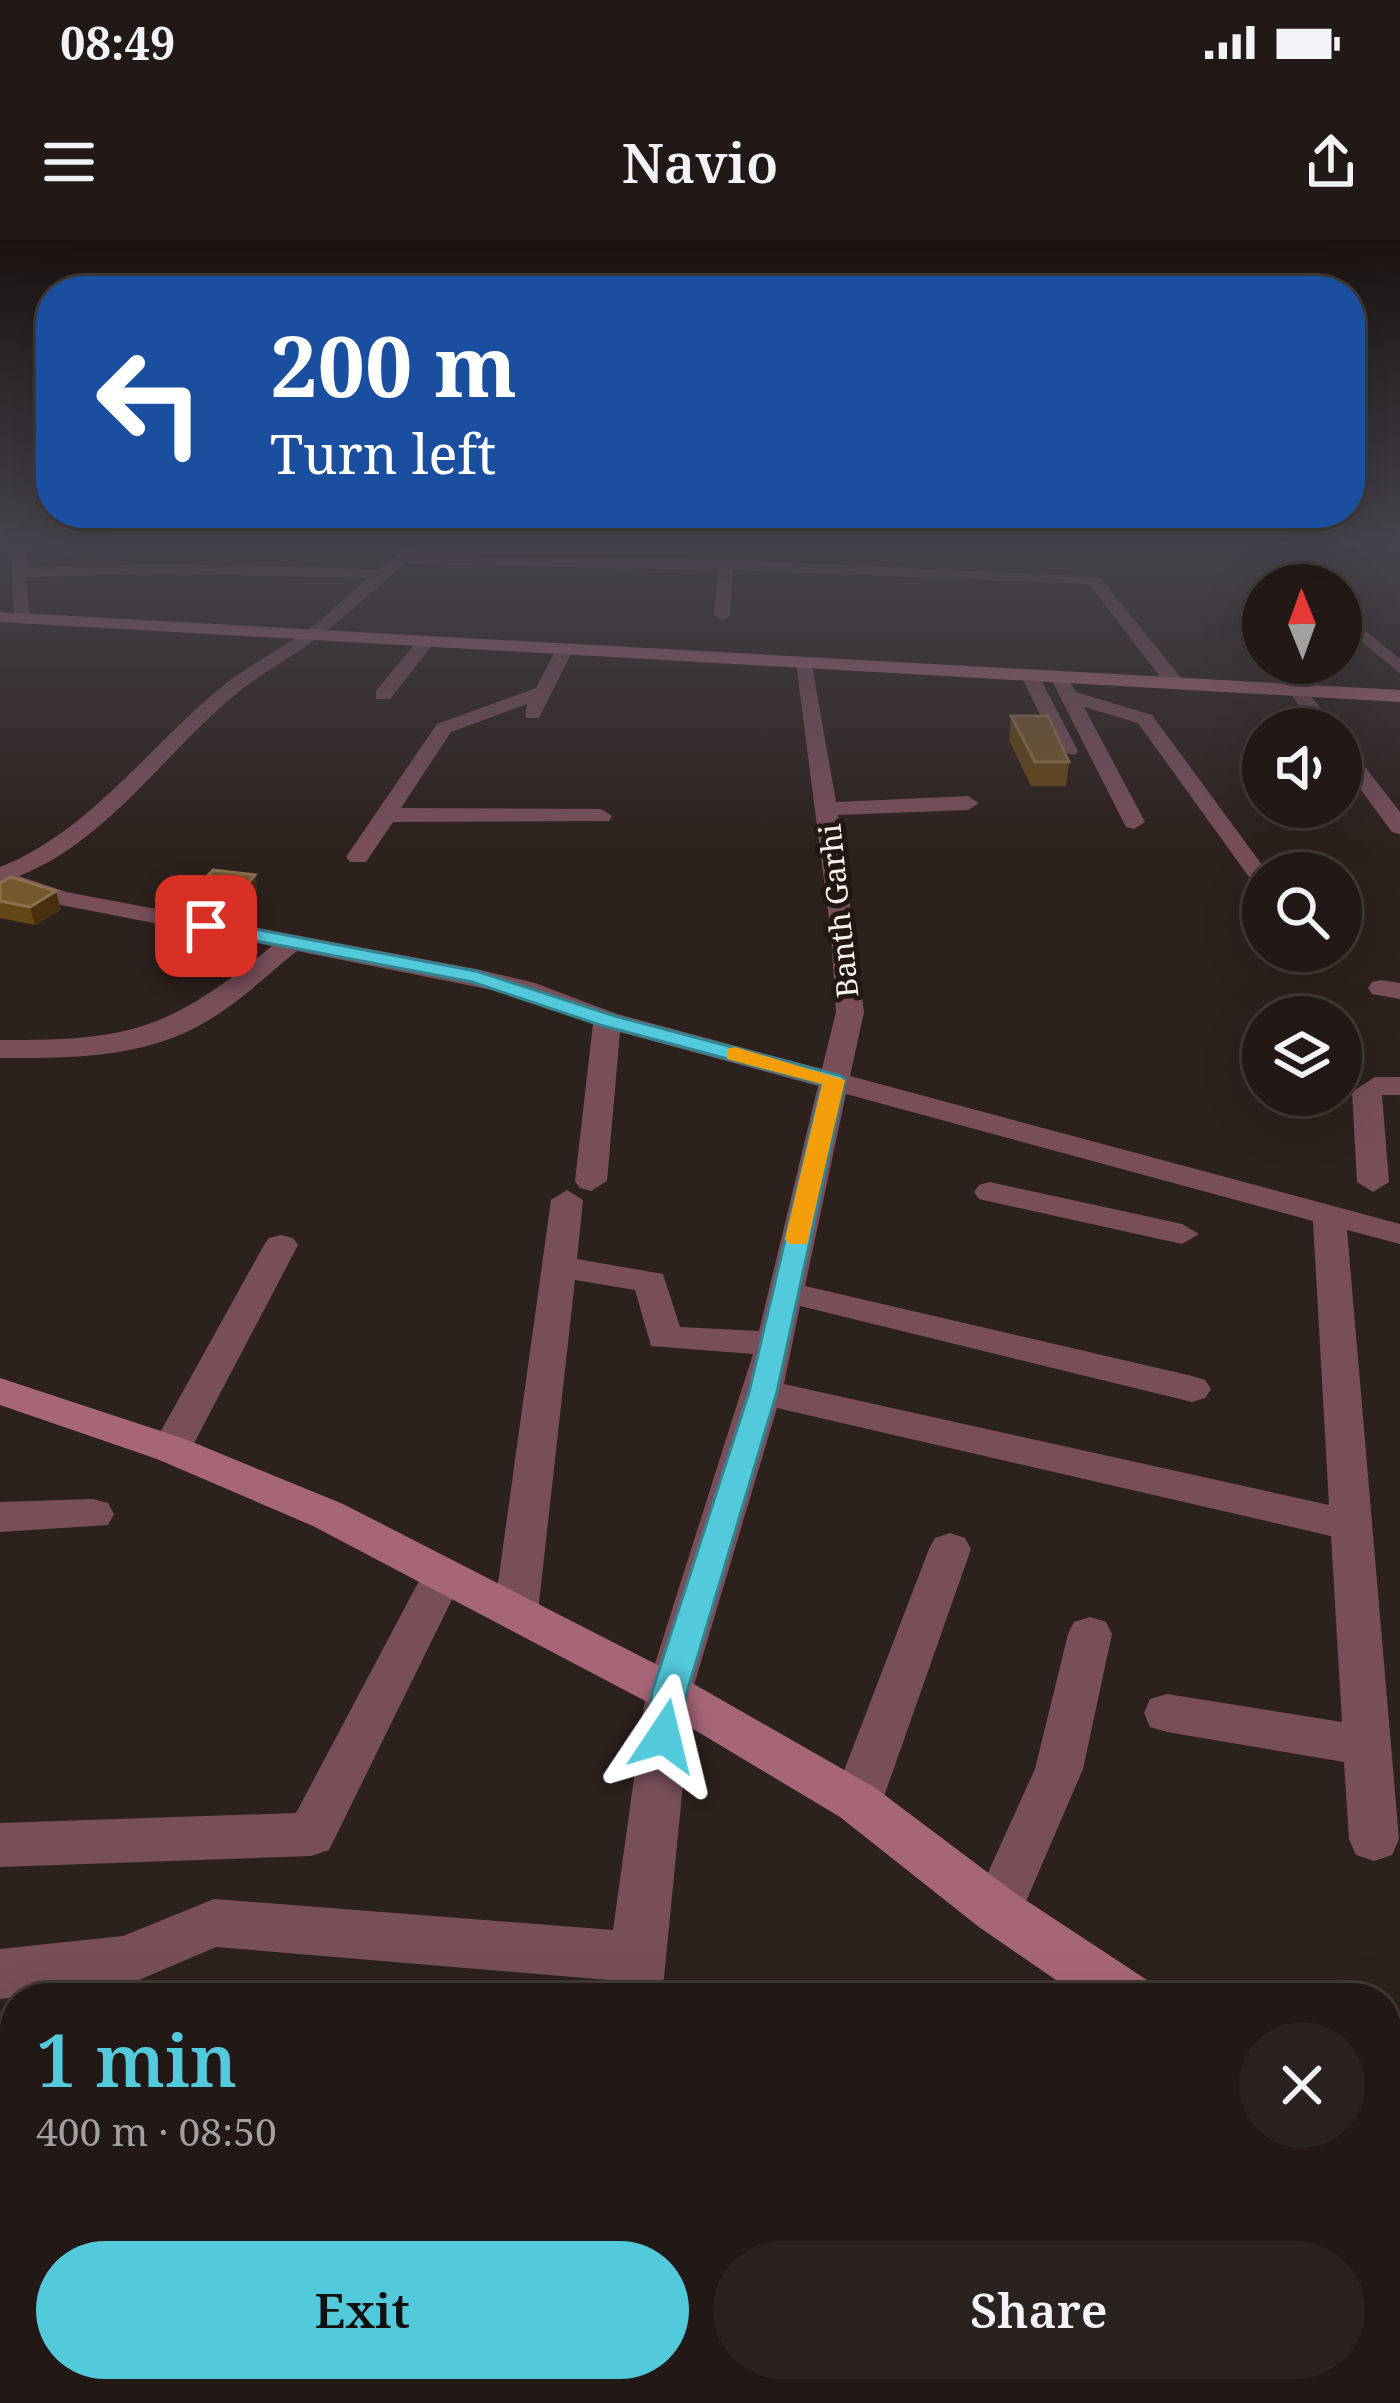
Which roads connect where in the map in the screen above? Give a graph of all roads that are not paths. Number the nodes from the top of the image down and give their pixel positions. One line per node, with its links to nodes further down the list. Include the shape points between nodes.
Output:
1 (292, 646): 28 (street, via 230,689 72,837)
2 (422, 646): 14 (street)
3 (457, 646): 6 (street)
4 (1146, 646): 10 (street)
5 (1375, 646): 8 (street)
6 (562, 652): 7 (street); 13 (street)
7 (806, 663): 9 (street); 21 (street, Banth Garhi)
8 (1400, 668)
9 (1030, 676): 11 (street); 18 (street)
10 (1175, 683): 11 (street); 12 (street)
11 (1065, 687): 24 (street); 26 (street, via 1145,718)
12 (1296, 689): 15 (street); 16 (street)
13 (543, 692): 17 (street); 22 (street, via 444,728)
14 (383, 695)
15 (1397, 700)
16 (1310, 708)
17 (527, 723)
18 (1068, 751)
19 (1362, 776): 25 (street)
20 (968, 803): 21 (street)
21 (827, 809): 32 (street, Banth Garhi, via 850,1012)
22 (385, 815): 23 (street); 27 (street)
23 (601, 816)
24 (1134, 822)
25 (1400, 827)
26 (1242, 852)
27 (358, 857)
28 (0, 876): 29 (street, via 61,898)
29 (292, 942): 30 (street, via 476,977); 31 (street, via 190,1021 165,1031 96,1049)
30 (608, 1020): 32 (street); 42 (street)
31 (0, 1049)
32 (834, 1080): 34 (street); 43 (street, Banth Garhi)
33 (1400, 1086): 35 (street, via 1366,1092)
34 (1057, 1141): 37 (street); 38 (street)
35 (1373, 1182)
36 (990, 1192): 37 (street)
37 (1041, 1202): 39 (street)
38 (1329, 1214): 40 (street); 51 (street)
39 (1182, 1234)
40 (1400, 1234)
41 (280, 1245): 48 (street)
42 (559, 1267): 44 (street, via 651,1282 664,1338); 54 (street)
43 (786, 1292): 44 (street, Banth Garhi); 45 (street)
44 (775, 1343): 47 (street, Banth Garhi)
45 (1192, 1389)
46 (0, 1391): 48 (street)
47 (763, 1392): 51 (street); 56 (street, Banth Garhi)
48 (171, 1449): 53 (street, via 328,1515)
49 (93, 1514): 50 (street)
50 (0, 1517)
51 (1355, 1526): 58 (street)
52 (950, 1550): 59 (street)
53 (443, 1575): 54 (street); 61 (street, via 311,1834)
54 (516, 1612): 56 (street)
55 (1090, 1634): 62 (street, via 1060,1769)
56 (670, 1692): 59 (street); 64 (street, Banth Garhi)
57 (1167, 1713): 58 (street)
58 (1367, 1746): 60 (street)
59 (857, 1802): 62 (street)
60 (1373, 1839)
61 (0, 1845)
62 (997, 1910): 65 (street)
63 (0, 1974): 64 (street, via 125,1961 214,1923)
64 (635, 1977)
65 (1106, 1983)

